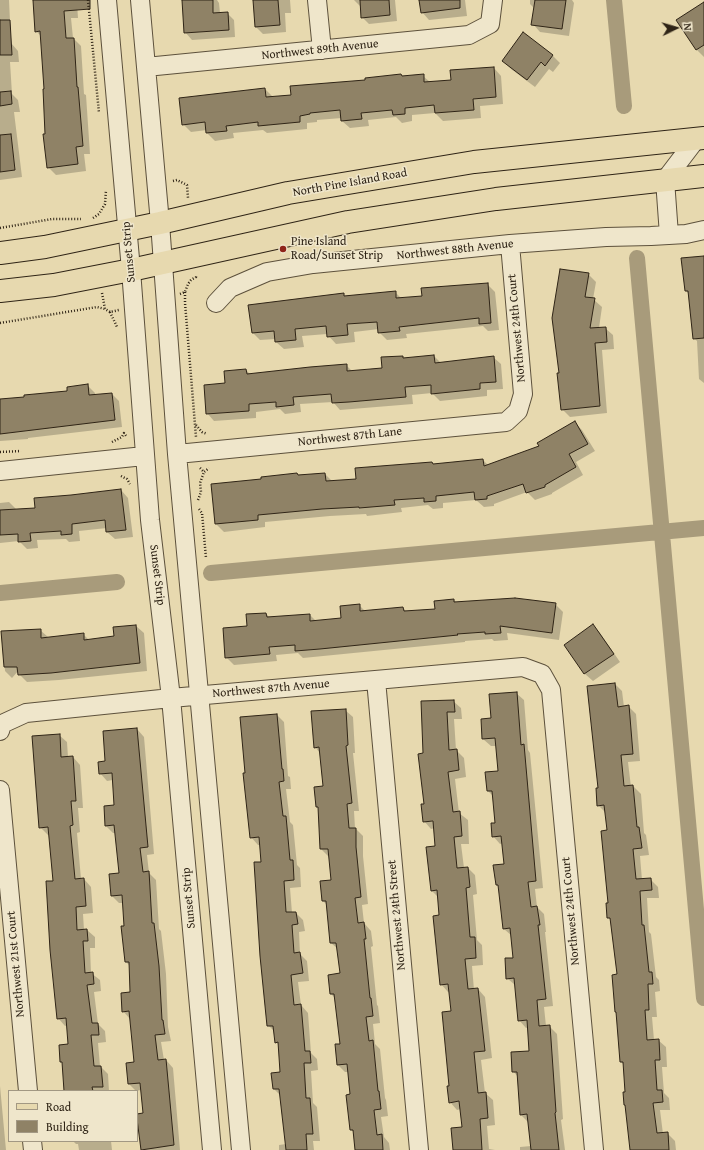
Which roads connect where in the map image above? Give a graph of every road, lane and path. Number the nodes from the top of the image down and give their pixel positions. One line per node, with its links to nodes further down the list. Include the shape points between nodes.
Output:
1 (88, 0): 8 (path)
2 (107, 0): 17 (street, Sunset Strip)
3 (140, 0): 7 (street)
4 (317, 0): 6 (street)
5 (494, 0): 6 (street, Northwest 89th Avenue, via 490,24 469,35)
6 (322, 50): 7 (street, Northwest 89th Avenue)
7 (146, 67): 15 (street)
8 (99, 119)
9 (700, 138): 11 (street); 15 (main road, North Pine Island Road, via 474,162 288,193)
10 (704, 176): 11 (main road)
11 (665, 180): 19 (street); 22 (main road, via 496,199 356,221)
12 (105, 182): 13 (path)
13 (105, 204)
14 (83, 220): 16 (path, via 52,219)
15 (160, 223): 17 (main road, North Pine Island Road); 22 (street)
16 (0, 228)
17 (127, 230): 21 (main road, North Pine Island Road, via 45,247); 23 (street, Sunset Strip)
18 (704, 230): 19 (street, Northwest 88th Avenue)
19 (669, 235): 20 (street, Northwest 88th Avenue)
20 (510, 244): 26 (street, Northwest 88th Avenue, via 313,264 267,272 230,288); 29 (street, Northwest 24th Court, via 523,394)
21 (0, 253)
22 (163, 264): 23 (main road); 31 (street)
23 (131, 270): 24 (main road, via 54,285); 32 (street, Sunset Strip)
24 (0, 291)
25 (185, 292): 30 (path)
26 (216, 303)
27 (105, 309): 28 (path, via 97,307)
28 (0, 323)
29 (518, 411): 30 (street, Northwest 87th Lane, via 506,422)
30 (198, 452): 31 (street, Northwest 87th Lane); 35 (path, via 199,467)
31 (177, 454): 41 (street)
32 (144, 456): 34 (street); 42 (street, Sunset Strip)
33 (212, 466): 35 (path)
34 (0, 471)
35 (204, 472): 38 (path, via 200,483 202,492 197,504 202,513)
36 (117, 475): 37 (path, via 127,480)
37 (132, 487)
38 (206, 558)
39 (542, 674): 40 (street, Northwest 87th Avenue, via 523,667); 49 (street, Northwest 24th Court, via 550,690)
40 (376, 680): 41 (street, Northwest 87th Avenue); 48 (street, Northwest 24th Street)
41 (199, 695): 42 (street, Northwest 87th Avenue); 47 (street)
42 (171, 698): 43 (street, Northwest 87th Avenue, via 26,713); 46 (street, Sunset Strip)
43 (1, 727)
44 (0, 790): 45 (street, Northwest 21st Court)
45 (28, 1090)
46 (212, 1150)
47 (241, 1150)
48 (419, 1150)
49 (594, 1150)

